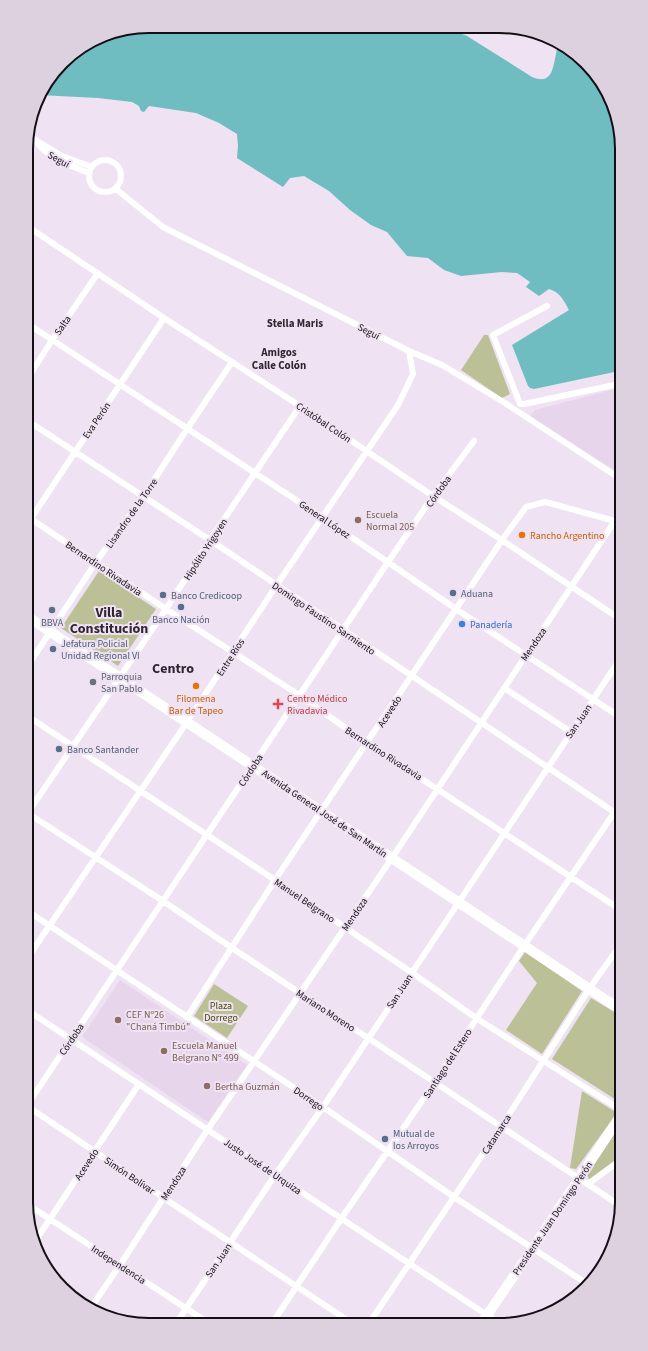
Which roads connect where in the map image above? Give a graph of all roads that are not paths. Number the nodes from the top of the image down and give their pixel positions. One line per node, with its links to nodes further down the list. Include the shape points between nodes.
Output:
1 (33, 139): 2 (street, Seguí)
2 (91, 170): 3 (street, via 90,183 97,190 107,193); 3 (street, via 101,160 117,164 122,174 120,185)
3 (116, 189): 10 (street, Seguí, via 163,227)
4 (33, 229): 5 (street, Cristóbal Colón)
5 (98, 273): 7 (street, Cristóbal Colón); 9 (street, Salta)
6 (546, 306): 15 (street, via 493,335)
7 (164, 318): 11 (street, Cristóbal Colón); 13 (street, Eva Perón)
8 (33, 327): 9 (street, General López)
9 (52, 340): 12 (street, Salta); 13 (street, General López)
10 (410, 352): 16 (street, Seguí, via 442,365); 21 (street, Entre Ríos, via 413,374 398,405)
11 (232, 362): 17 (street, Cristóbal Colón); 19 (street, Lisandro de la Torre)
12 (33, 370)
13 (120, 384): 19 (street, General López); 22 (street, Eva Perón)
14 (615, 385): 15 (street, via 524,404 520,404)
15 (518, 398): 16 (street)
16 (505, 403): 24 (street, Seguí)
17 (300, 406): 21 (street, Cristóbal Colón); 23 (street, Hipólito Yrigoyen)
18 (33, 424): 22 (street, Domingo Faustino Sarmiento)
19 (187, 429): 23 (street, General López); 26 (street, Lisandro de la Torre)
20 (474, 441): 25 (street, Córdoba)
21 (367, 451): 25 (street, Cristóbal Colón); 28 (street, Entre Ríos)
22 (74, 452): 26 (street, Domingo Faustino Sarmiento); 27 (street, Eva Perón)
23 (254, 474): 28 (street, General López); 32 (street, Hipólito Yrigoyen)
24 (615, 475)
25 (433, 496): 33 (street, Cristóbal Colón); 35 (street, Córdoba)
26 (143, 497): 32 (street, Domingo Faustino Sarmiento); 34 (street, Lisandro de la Torre)
27 (33, 514)
28 (322, 517): 35 (street, General López); 36 (street, Entre Ríos)
29 (615, 521): 33 (street, Acevedo, via 545,502 526,506)
30 (33, 523): 34 (street, Bernardino Rivadavia)
31 (615, 525): 37 (street, Mendoza)
32 (210, 540): 36 (street, Domingo Faustino Sarmiento); 38 (street, Hipólito Yrigoyen)
33 (502, 540): 37 (street, Cristóbal Colón); 39 (street, Acevedo)
34 (96, 562): 38 (street, Bernardino Rivadavia); 42 (street, Lisandro de la Torre)
35 (388, 562): 39 (street, General López); 43 (street, Córdoba)
36 (276, 586): 43 (street, Domingo Faustino Sarmiento); 44 (street, Entre Ríos)
37 (572, 587): 40 (street, Cristóbal Colón); 45 (street, Mendoza)
38 (166, 609): 44 (street, Bernardino Rivadavia); 49 (street, Hipólito Yrigoyen)
39 (456, 609): 45 (street, General López); 48 (street, Acevedo)
40 (615, 616)
41 (33, 620): 42 (main road, Avenida General José de San Martín)
42 (50, 631): 46 (street, Lisandro de la Torre); 49 (main road, Avenida General José de San Martín)
43 (343, 631): 48 (street, Domingo Faustino Sarmiento); 51 (street, Córdoba)
44 (232, 652): 51 (street, Bernardino Rivadavia); 55 (street, Entre Ríos)
45 (526, 654): 50 (street, Mendoza); 52 (street, General López)
46 (33, 658)
47 (615, 666): 52 (street, San Juan)
48 (412, 676): 56 (street, Domingo Faustino Sarmiento); 58 (street, Acevedo)
49 (120, 677): 55 (main road, Avenida General José de San Martín); 59 (street, Hipólito Yrigoyen)
50 (504, 688): 56 (street, Mendoza); 57 (street)
51 (299, 695): 58 (street, Bernardino Rivadavia); 60 (street, Córdoba)
52 (592, 700): 53 (street, General López); 57 (street, San Juan)
53 (615, 714)
54 (33, 720): 59 (street, Manuel Belgrano)
55 (187, 722): 60 (main road, Avenida General José de San Martín); 63 (street, Entre Ríos)
56 (480, 723): 61 (street, Domingo Faustino Sarmiento); 62 (street, Mendoza)
57 (571, 732): 61 (street, San Juan)
58 (367, 743): 62 (street, Bernardino Rivadavia); 65 (street, Acevedo)
59 (73, 746): 63 (street, Manuel Belgrano); 64 (street, Hipólito Yrigoyen)
60 (253, 766): 65 (main road, Avenida General José de San Martín); 70 (street, Córdoba)
61 (547, 767): 66 (street, Domingo Faustino Sarmiento); 69 (street, San Juan)
62 (438, 788): 69 (street, Bernardino Rivadavia); 72 (street, Mendoza)
63 (140, 790): 70 (street, Manuel Belgrano); 71 (street, Entre Ríos)
64 (33, 806)
65 (322, 812): 72 (main road, Avenida General José de San Martín); 74 (street, Acevedo)
66 (615, 812)
67 (33, 815): 71 (street, Mariano Moreno)
68 (615, 818): 73 (street, Santiago del Estero)
69 (504, 834): 73 (street, Bernardino Rivadavia); 76 (street, San Juan)
70 (208, 835): 74 (street, Manuel Belgrano); 75 (street, Córdoba)
71 (96, 858): 75 (street, Mariano Moreno); 79 (street, Entre Ríos)
72 (392, 858): 76 (main road, Avenida General José de San Martín); 80 (street, Mendoza)
73 (571, 877): 77 (street, Bernardino Rivadavia); 81 (street, Santiago del Estero)
74 (275, 880): 80 (street, Manuel Belgrano); 82 (street, Acevedo)
75 (163, 901): 82 (street, Mariano Moreno); 85 (street, Córdoba)
76 (458, 902): 81 (main road, Avenida General José de San Martín); 86 (street, San Juan)
77 (615, 906)
78 (33, 914): 79 (street, Dorrego)
79 (50, 925): 83 (street, Entre Ríos); 85 (street, Dorrego)
80 (345, 927): 86 (street, Manuel Belgrano); 88 (street, Mendoza)
81 (524, 946): 87 (main road, Avenida General José de San Martín); 92 (street, Santiago del Estero)
82 (232, 948): 88 (street, Mariano Moreno); 91 (street, Acevedo)
83 (33, 951)
84 (615, 952): 87 (street, Catamarca)
85 (117, 970): 91 (street, Dorrego); 94 (street, Córdoba)
86 (411, 972): 92 (street, Manuel Belgrano); 93 (street, San Juan)
87 (589, 989): 89 (main road, Avenida General José de San Martín); 95 (street, Catamarca)
88 (301, 993): 93 (street, Mariano Moreno); 96 (street, Mendoza)
89 (615, 1007)
90 (33, 1014): 94 (street, Justo José de Urquiza)
91 (187, 1017): 96 (street, Dorrego)
92 (476, 1018): 95 (street, Manuel Belgrano); 97 (street, Santiago del Estero)
93 (368, 1038): 97 (street, Mariano Moreno); 101 (street, San Juan)
94 (71, 1039): 98 (street, Justo José de Urquiza); 99 (street, Córdoba)
95 (544, 1061): 100 (street, Manuel Belgrano); 104 (street, Catamarca)
96 (255, 1062): 101 (street, Dorrego); 105 (street, Mendoza)
97 (435, 1082): 104 (street, Mariano Moreno); 107 (street, Santiago del Estero)
98 (138, 1084): 105 (street, Justo José de Urquiza); 106 (street, Acevedo)
99 (33, 1096)
100 (615, 1106)
101 (322, 1107): 107 (street, Dorrego); 109 (street, San Juan)
102 (33, 1110): 106 (street, Simón Bolívar)
103 (615, 1124): 110 (main road, Presidente Juan Domingo Perón)
104 (501, 1127): 110 (street, Mariano Moreno); 112 (street, Catamarca)
105 (208, 1129): 109 (street, Justo José de Urquiza); 113 (street, Mendoza)
106 (95, 1151): 113 (street, Simón Bolívar); 116 (street, Acevedo)
107 (388, 1152): 112 (street, Dorrego); 117 (street, Santiago del Estero)
108 (615, 1164): 111 (street)
109 (275, 1175): 117 (street, Justo José de Urquiza); 119 (street, San Juan)
110 (579, 1178): 111 (street, Mariano Moreno); 120 (main road, Presidente Juan Domingo Perón)
111 (588, 1184): 114 (street, Mariano Moreno)
112 (454, 1197): 120 (street, Dorrego); 121 (street, Catamarca)
113 (164, 1198): 119 (street, Simón Bolívar); 122 (street, Mendoza)
114 (615, 1202)
115 (33, 1208): 116 (street, Independencia)
116 (50, 1219): 118 (street, Acevedo); 122 (street, Independencia)
117 (341, 1219): 121 (street, Justo José de Urquiza); 124 (street, Santiago del Estero)
118 (39, 1236)
119 (230, 1242): 124 (street, Simón Bolívar); 126 (street, San Juan)
120 (533, 1248): 123 (street, Dorrego); 132 (main road, Presidente Juan Domingo Perón)
121 (408, 1264): 131 (street, Catamarca); 132 (street, Justo José de Urquiza)
122 (120, 1265): 125 (street, Mendoza); 126 (street, Independencia)
123 (583, 1281)
124 (296, 1286): 129 (street, Santiago del Estero); 130 (street, Simón Bolívar)
125 (94, 1303)
126 (186, 1308): 127 (street, San Juan); 128 (street, Independencia)
127 (180, 1318)
128 (201, 1318)
129 (276, 1318)
130 (344, 1318)
131 (373, 1318)
132 (485, 1318)

